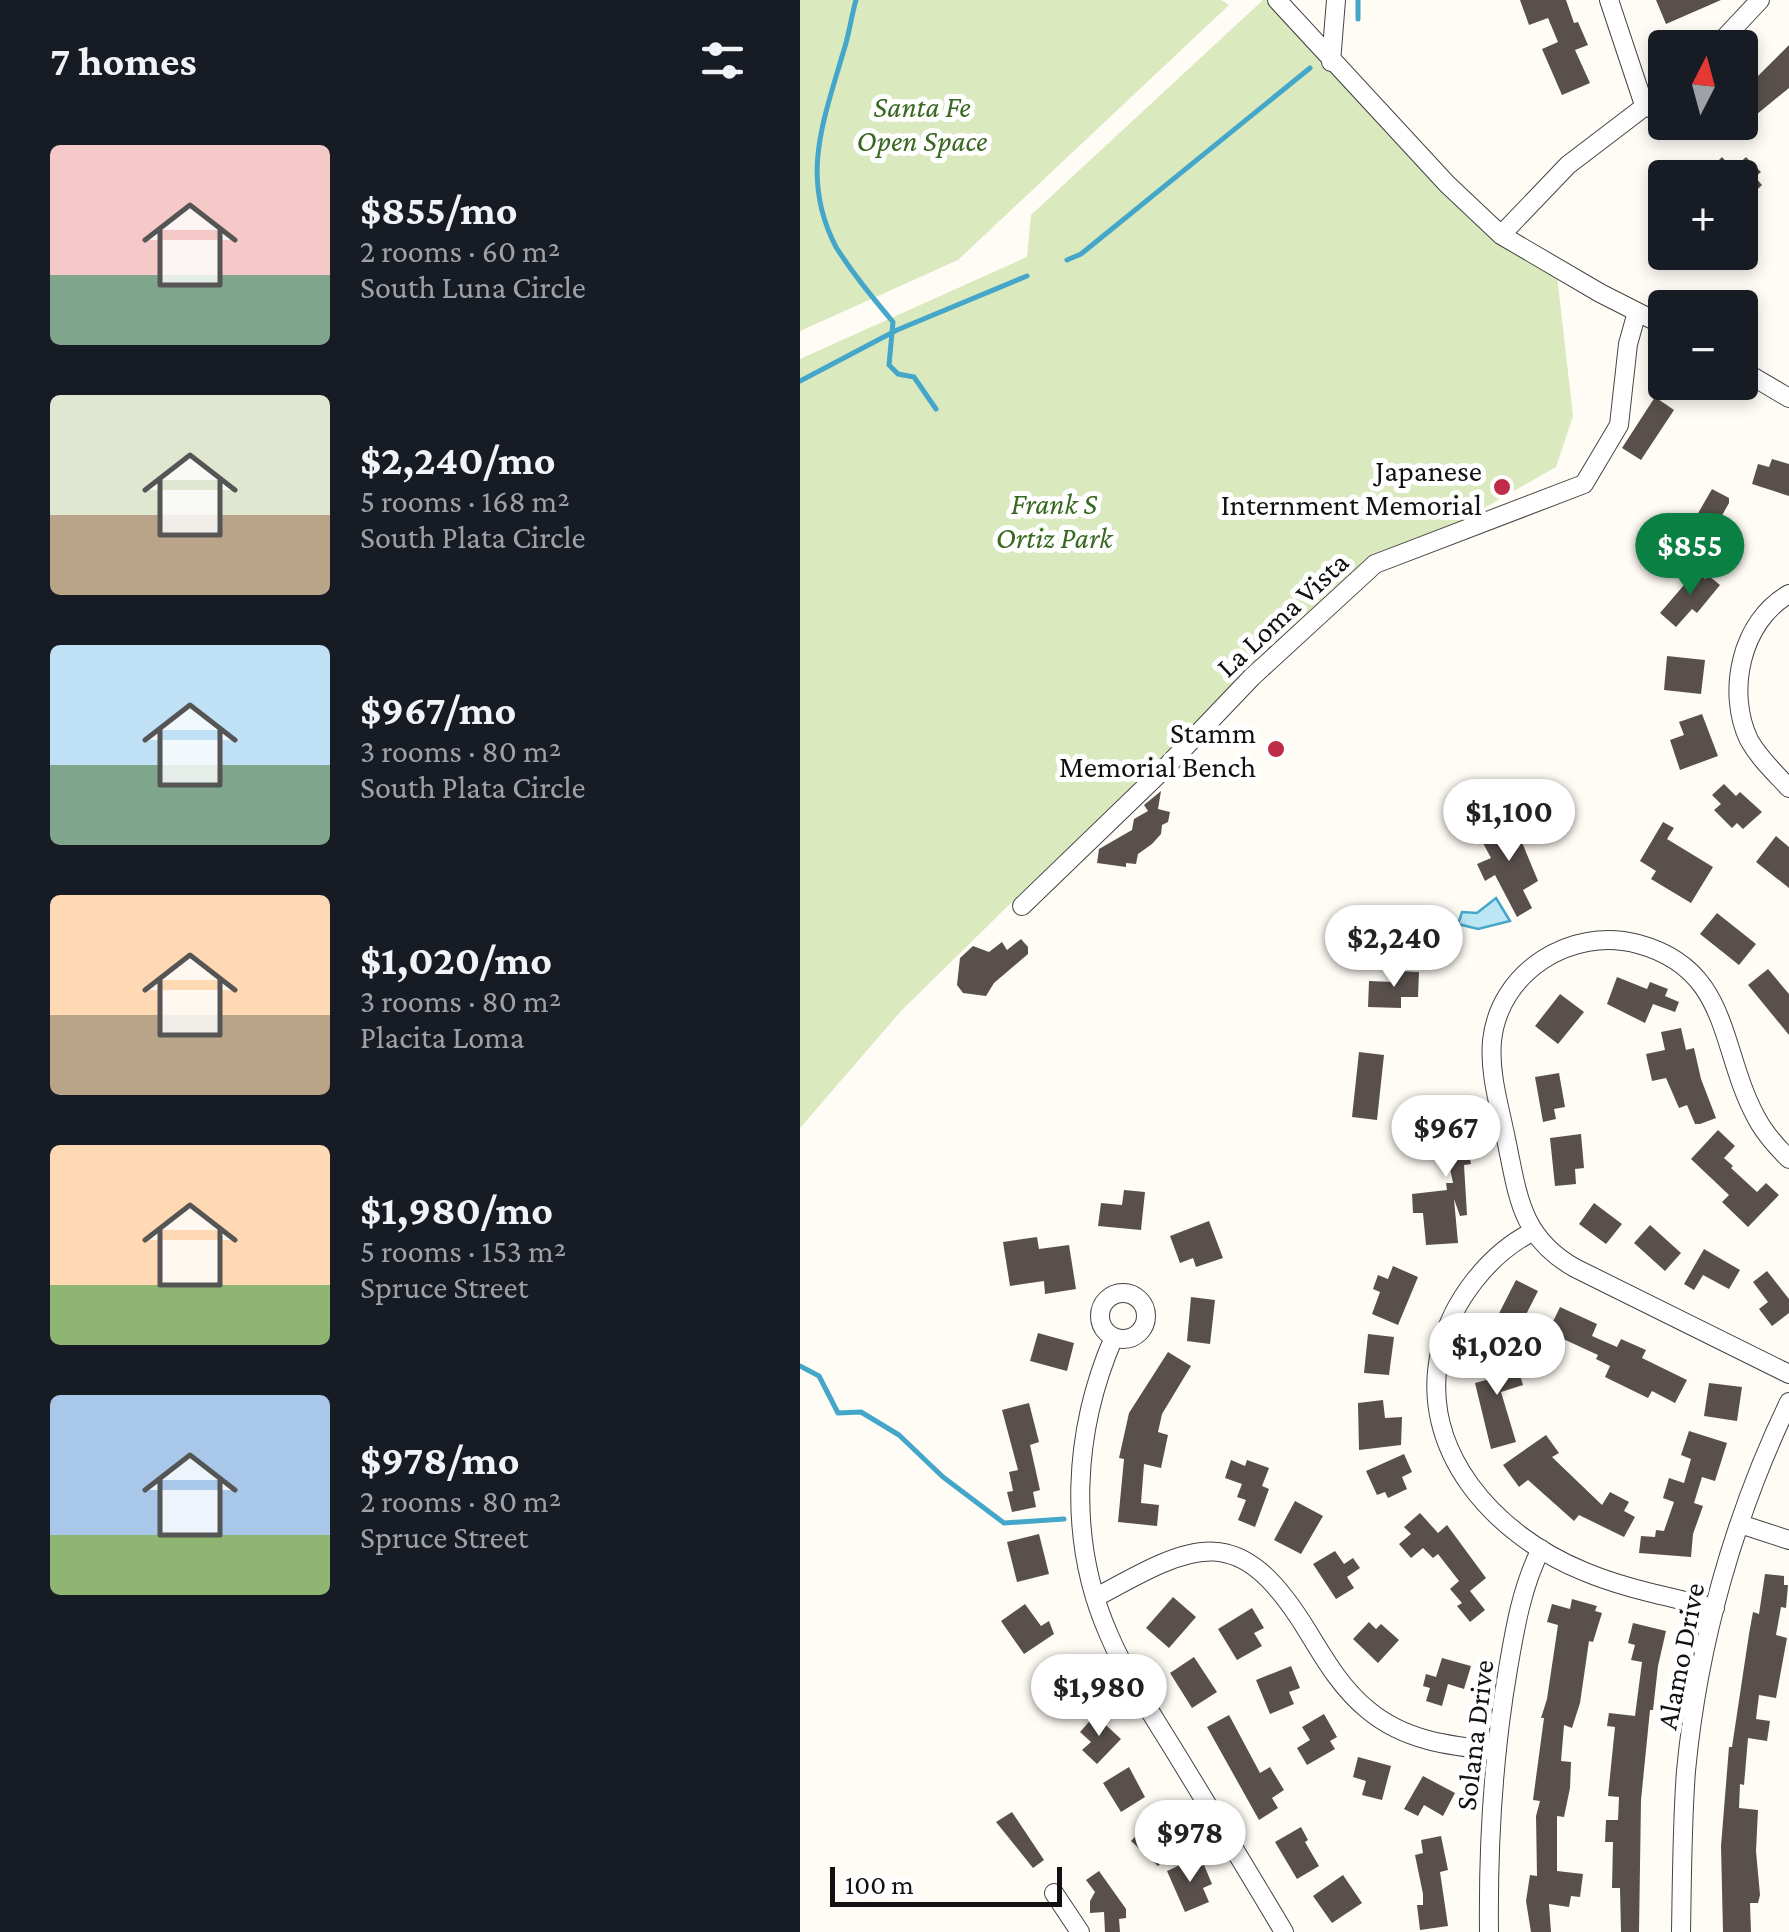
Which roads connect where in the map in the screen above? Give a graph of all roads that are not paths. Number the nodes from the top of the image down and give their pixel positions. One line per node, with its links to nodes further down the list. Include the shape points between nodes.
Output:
1 (1277, 0): 6 (street)
2 (1336, 0): 6 (street)
3 (1609, 0): 8 (street)
4 (1760, 0): 5 (street)
5 (1731, 30)
6 (1331, 62): 9 (street)
7 (1648, 105): 8 (street)
8 (1645, 108): 9 (street, via 1568,166)
9 (1501, 235): 10 (street)
10 (1638, 312): 11 (street); 16 (street, La Loma Vista, via 1618,425 1584,484 1375,564)
11 (1648, 317)
12 (1758, 380): 13 (street)
13 (1789, 398)
14 (1789, 594): 15 (street, via 1748,642 1738,693 1751,743)
15 (1789, 788)
16 (1022, 906)
17 (1789, 1159): 18 (street, via 1756,1117 1725,1026 1704,986 1684,967 1639,944 1592,942 1559,950 1518,980 1494,1026 1492,1061 1518,1196)
18 (1532, 1232): 20 (street, via 1561,1260); 24 (street, via 1500,1254 1462,1299 1444,1336 1436,1382 1441,1428 1462,1478)
19 (1114, 1337): 25 (street, via 1092,1400 1081,1471 1083,1548)
20 (1789, 1374)
21 (1789, 1402): 22 (street, Alamo Drive)
22 (1740, 1524): 23 (street); 26 (street, Alamo Drive)
23 (1789, 1540)
24 (1540, 1549): 26 (street, via 1606,1580); 27 (street, Solana Drive, via 1515,1633)
25 (1095, 1598): 27 (street, via 1180,1554 1235,1555 1273,1580 1341,1683 1383,1722 1430,1741); 30 (street, via 1129,1676)
26 (1715, 1608): 32 (street, Alamo Drive, via 1687,1767)
27 (1497, 1752): 31 (street, Solana Drive)
28 (1054, 1893): 29 (street)
29 (1080, 1932)
30 (1284, 1932)
31 (1489, 1932)
32 (1682, 1932)

